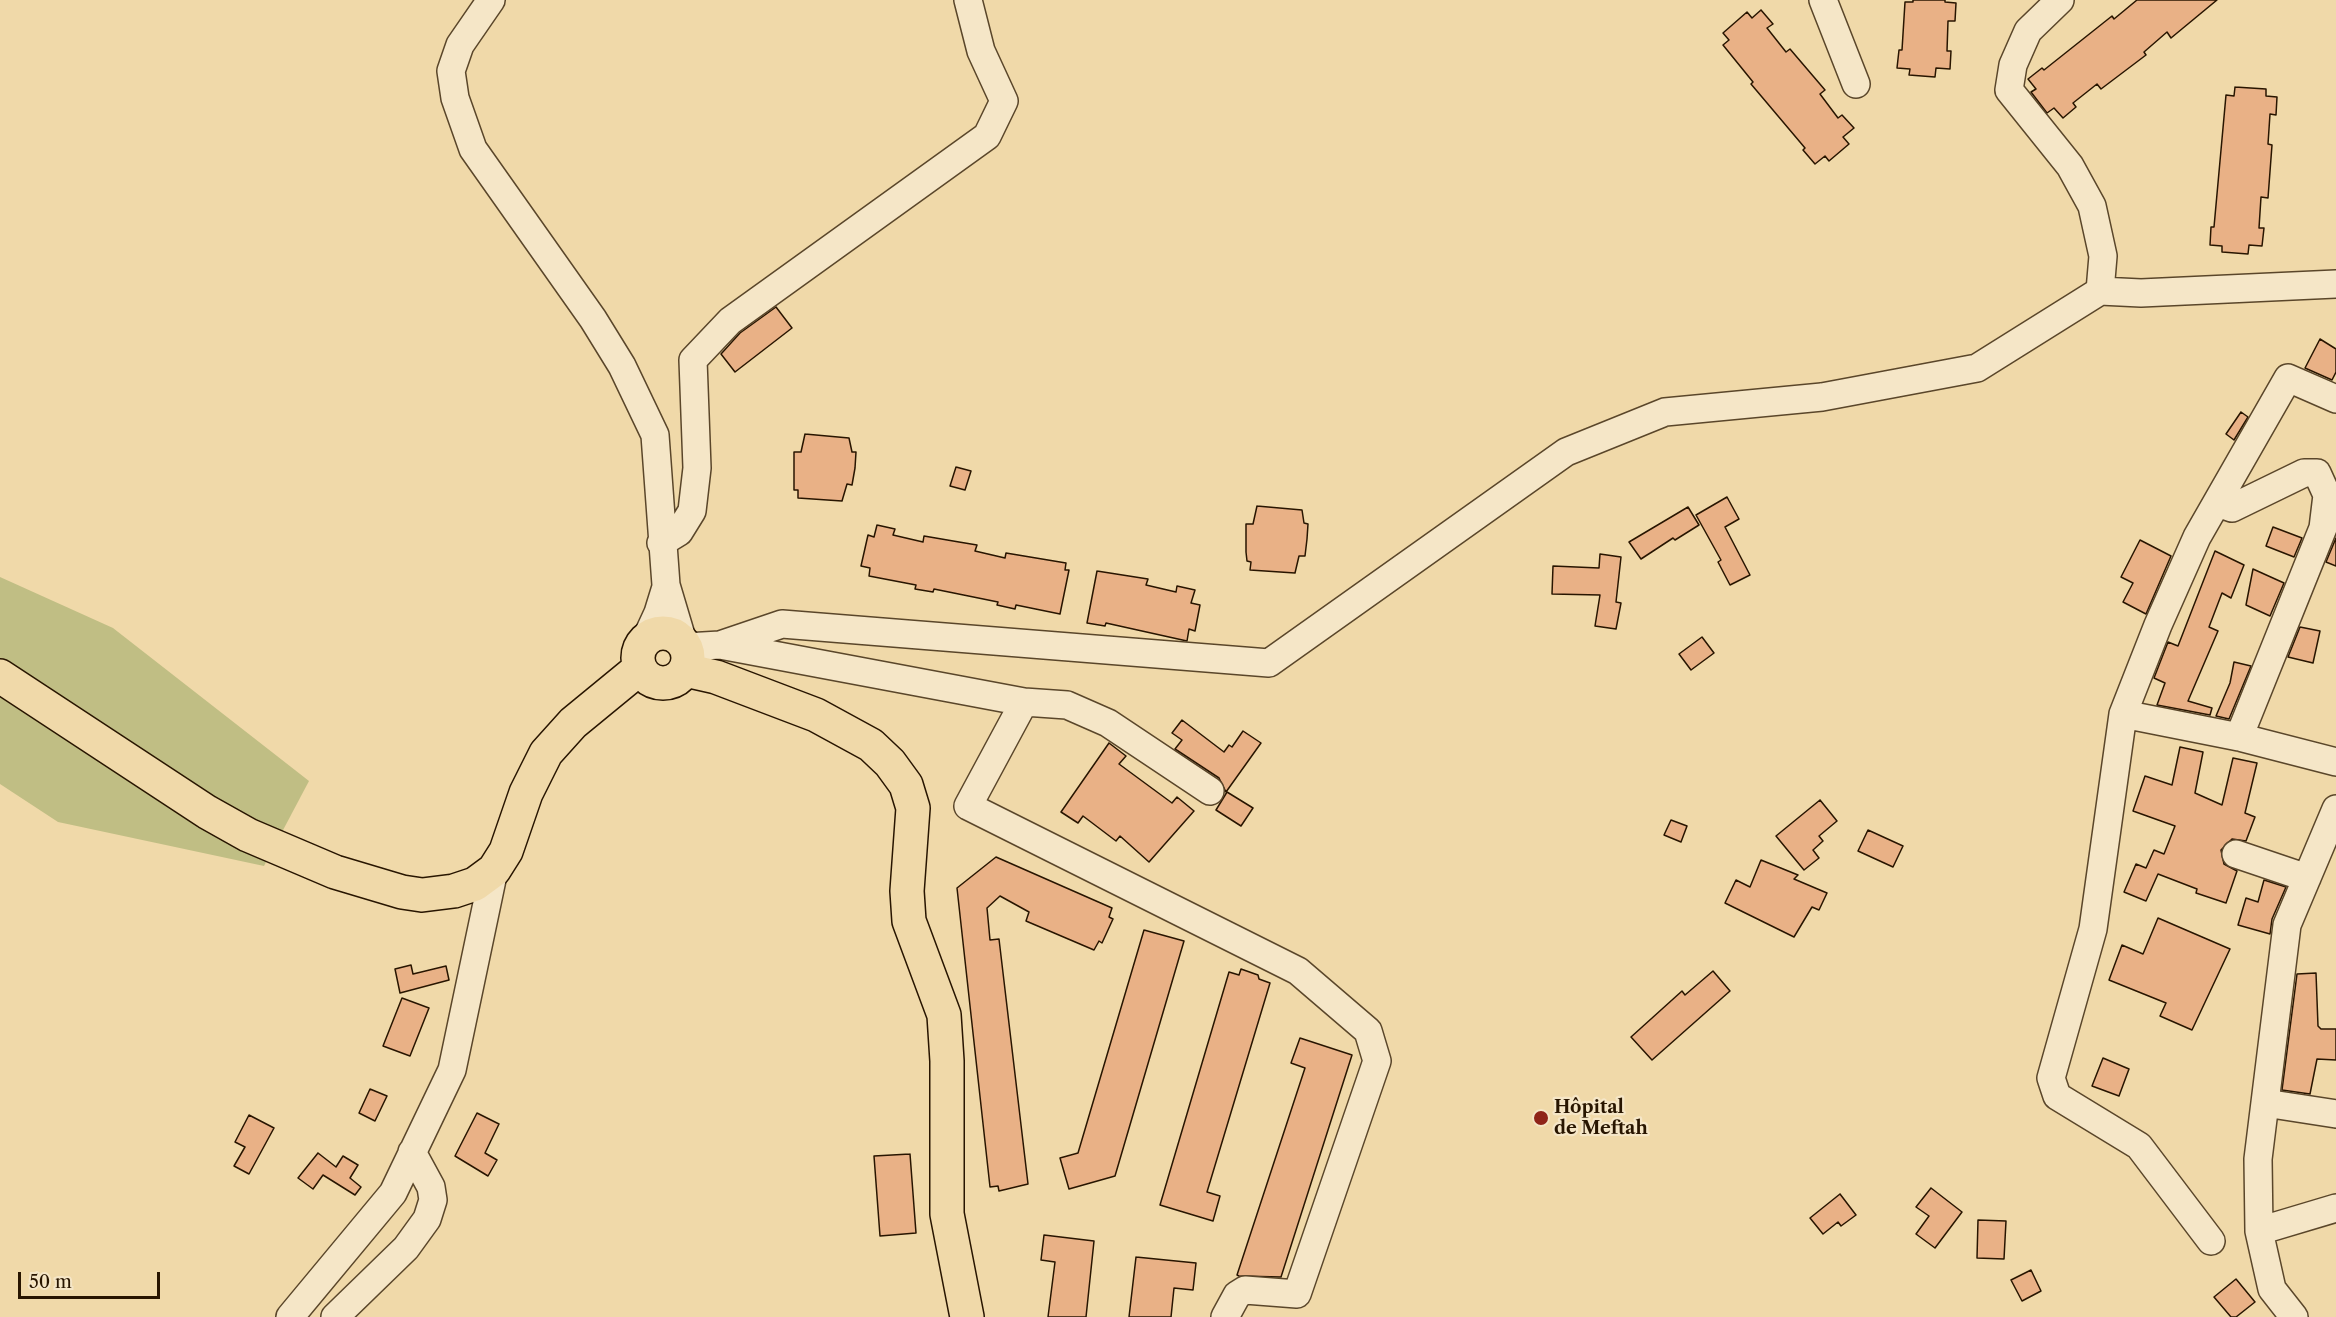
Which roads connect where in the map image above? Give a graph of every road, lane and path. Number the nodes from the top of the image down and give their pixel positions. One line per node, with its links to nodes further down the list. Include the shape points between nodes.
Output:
1 (491, 0): 10 (street, via 460,45 451,71 455,98 473,150 593,319 622,366 655,435)
2 (968, 0): 10 (street, via 981,51 1004,101 987,136 730,321 693,360 697,468 692,511 679,532)
3 (1823, 0): 5 (street)
4 (2060, 0): 7 (street, via 2028,31 2013,65 2009,90 2070,166 2092,206 2103,256)
5 (1856, 84)
6 (2336, 284): 7 (street, via 2141,293)
7 (2100, 291): 12 (street, via 1977,368 1822,397 1665,412 1566,452 1269,663 782,624)
8 (2336, 399): 9 (street, via 2288,378)
9 (2218, 502): 17 (street, via 2197,537); 18 (street, via 2232,508 2304,473 2318,473 2327,495 2323,528)
10 (661, 543): 11 (street)
11 (666, 585): 13 (street); 14 (street)
12 (720, 645): 14 (street); 16 (street)
13 (643, 653): 14 (main road, via 653,634 669,633); 14 (main road, via 650,680 666,683 673,681); 23 (main road, via 546,753 526,793 506,851)
14 (685, 653): 33 (main road, via 716,677 816,715 871,745 906,786 913,808 907,891 909,921 944,1015 947,1214)
15 (0, 675): 23 (main road, via 207,812 305,860 380,886 422,895 475,884)
16 (1024, 702): 20 (street, via 1067,705 1108,723); 34 (street, via 968,806 1298,971 1368,1031 1377,1061 1297,1294 1245,1290 1237,1294)
17 (2123, 714): 18 (street); 30 (street, via 2093,929 2051,1078 2057,1096 2139,1146)
18 (2240, 737): 19 (street)
19 (2336, 762)
20 (1210, 791)
21 (2335, 815): 24 (street)
22 (2236, 854): 24 (street)
23 (494, 870): 27 (street, via 452,1070)
24 (2307, 878): 25 (street, via 2287,925)
25 (2265, 1103): 26 (street); 29 (street, via 2258,1159)
26 (2336, 1114)
27 (412, 1152): 31 (street, via 393,1193); 32 (street, via 431,1187 433,1200 427,1219 406,1248)
28 (2336, 1208): 29 (street)
29 (2259, 1231): 35 (street, via 2272,1289)
30 (2211, 1241)
31 (290, 1317)
32 (334, 1317)
33 (967, 1317)
34 (1225, 1317)
35 (2294, 1317)

